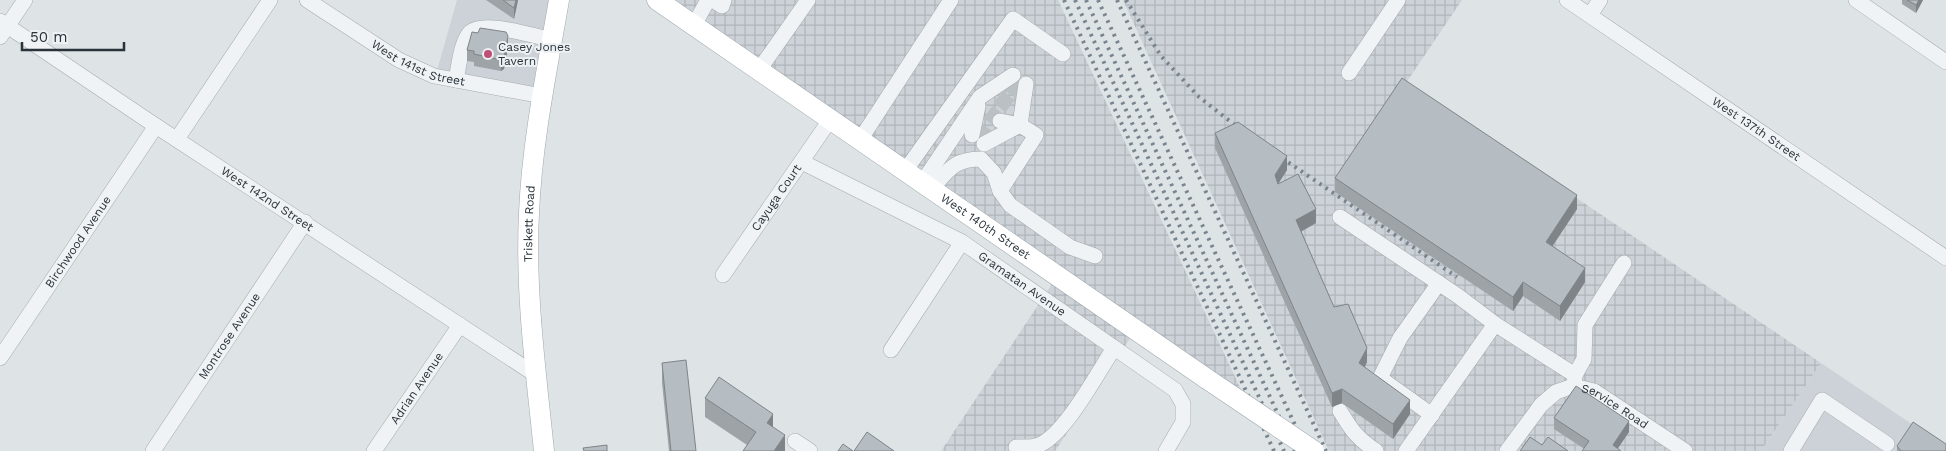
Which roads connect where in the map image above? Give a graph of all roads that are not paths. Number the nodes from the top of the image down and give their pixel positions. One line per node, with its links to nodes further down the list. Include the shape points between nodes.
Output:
1 (25, 0): 17 (street)
2 (270, 0): 31 (street)
3 (307, 0): 23 (street, West 141st Street, via 399,60 434,76)
4 (559, 0): 18 (main road, Triskett Road)
5 (657, 0): 16 (main road, West 140th Street)
6 (708, 0): 16 (street)
7 (713, 0): 8 (street, via 722,6)
8 (724, 0)
9 (808, 0): 21 (street)
10 (951, 0): 32 (street)
11 (1398, 0): 22 (street)
12 (1567, 0): 15 (street, West 137th Street)
13 (1600, 0): 15 (street)
14 (1856, 0): 20 (street)
15 (1590, 15): 41 (street, West 137th Street)
16 (694, 25): 21 (main road, West 140th Street)
17 (2, 28): 29 (street, West 142nd Street)
18 (552, 40): 23 (street, via 499,29 472,30 460,57); 25 (main road, Triskett Road)
19 (1063, 54): 34 (street, via 1013,19)
20 (1946, 62)
21 (759, 70): 27 (main road, West 140th Street)
22 (1349, 73)
23 (456, 80): 25 (street, West 141st Street)
24 (1011, 91): 26 (street); 26 (street); 28 (street); 28 (street)
25 (542, 96): 50 (main road, Triskett Road, via 529,214)
26 (980, 97): 30 (street); 30 (street); 35 (street)
27 (830, 120): 32 (main road, West 140th Street); 33 (street, Cayuga Court)
28 (1020, 125): 30 (street); 30 (street); 36 (street, via 1036,135)
29 (156, 126): 31 (street, West 142nd Street); 49 (street, Birchwood Avenue)
30 (986, 129)
31 (177, 139): 38 (street, West 142nd Street)
32 (860, 140): 34 (main road, West 140th Street)
33 (802, 162): 39 (street, Gramatan Avenue); 43 (street, Cayuga Court)
34 (905, 171): 35 (main road, West 140th Street)
35 (927, 186): 36 (street, via 952,165 975,159 981,160 994,173); 62 (main road, West 140th Street, bridge)
36 (1000, 191): 40 (street, via 1010,206 1070,247)
37 (1340, 217): 44 (street)
38 (305, 222): 46 (street, West 142nd Street); 57 (street, Montrose Avenue)
39 (962, 242): 47 (street, Gramatan Avenue); 48 (street)
40 (1095, 256)
41 (1946, 258)
42 (1624, 263): 51 (street, via 1585,325 1584,359)
43 (723, 275)
44 (1439, 283): 45 (street); 53 (street, via 1400,338 1380,378)
45 (1495, 324): 51 (street); 53 (street)
46 (460, 325): 50 (street, West 142nd Street); 58 (street, Adrian Avenue)
47 (1114, 348): 56 (street, via 1061,427 1038,446); 61 (street, Gramatan Avenue, via 1176,390 1183,404 1183,422)
48 (891, 350)
49 (0, 358)
50 (536, 374): 59 (main road, Triskett Road)
51 (1574, 381): 65 (street, Service Road, via 1540,405); 66 (street, Service Road)
52 (1340, 411): 63 (street, via 1359,440)
53 (1432, 414): 64 (street)
54 (795, 441): 60 (street)
55 (1887, 444): 67 (street, via 1822,400)
56 (1016, 447)
57 (153, 451)
58 (374, 451)
59 (544, 451)
60 (810, 451)
61 (1166, 451)
62 (1314, 451)
63 (1376, 451)
64 (1406, 451)
65 (1508, 451)
66 (1685, 451)
67 (1791, 451)

